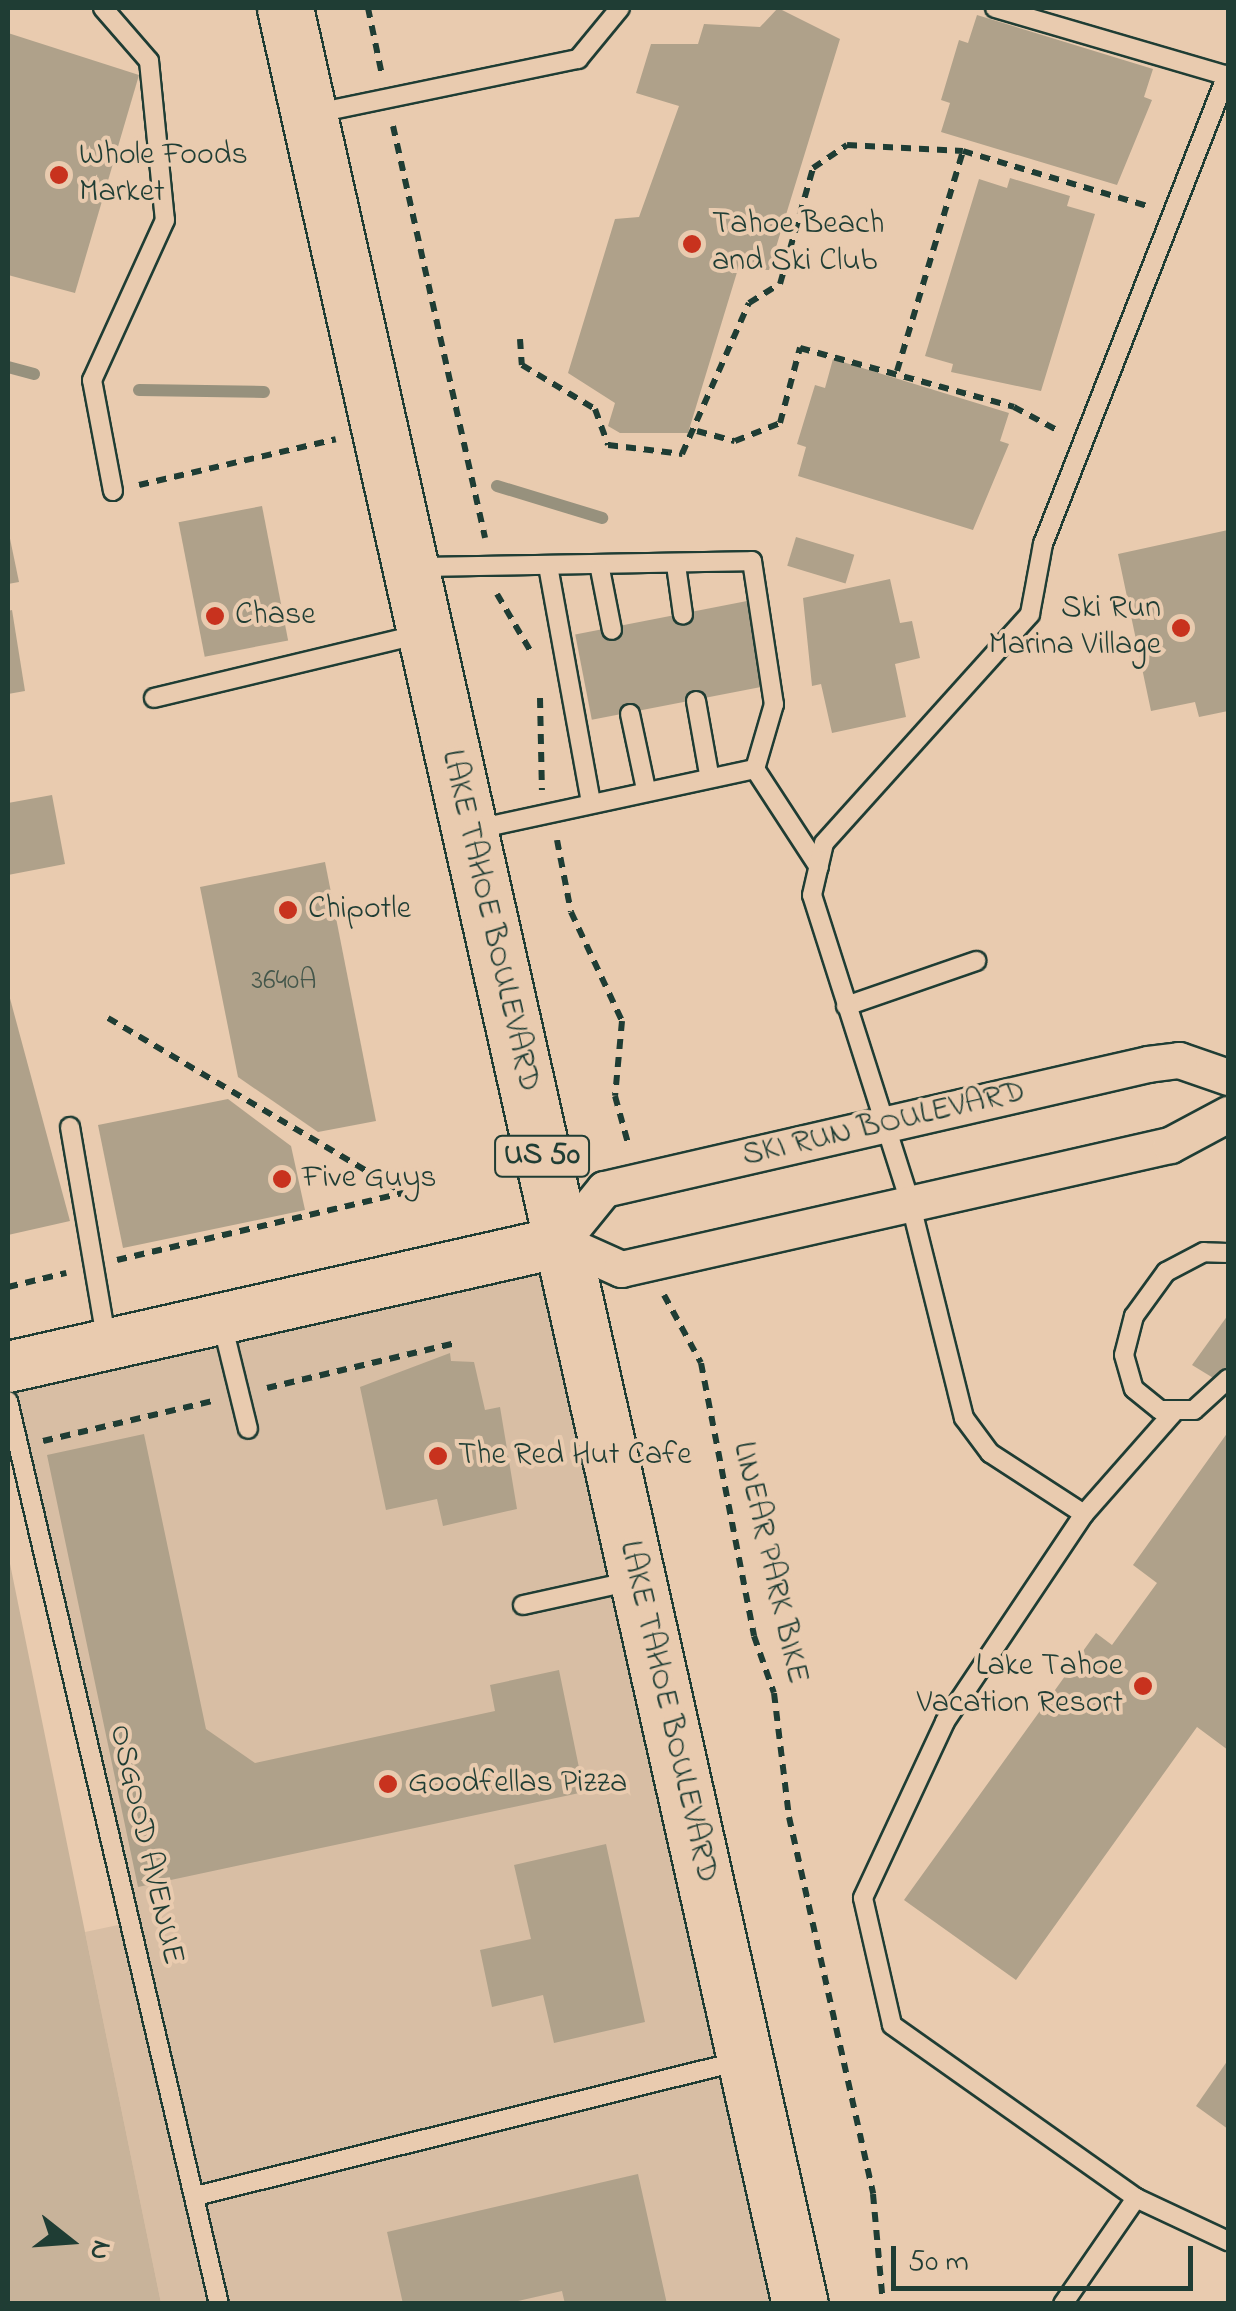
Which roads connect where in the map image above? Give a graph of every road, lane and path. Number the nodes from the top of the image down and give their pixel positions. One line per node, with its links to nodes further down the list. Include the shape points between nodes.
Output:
1 (103, 8): 16 (lane, via 149,61 164,220 92,380)
2 (285, 8): 8 (highway, LAKE TAHOE BOULEVARD / US 50)
3 (368, 8): 7 (path)
4 (620, 8): 7 (lane, via 578,59)
5 (996, 8): 6 (lane)
6 (1228, 76): 10 (lane)
7 (386, 99): 8 (lane); 17 (path)
8 (307, 115): 13 (highway, LAKE TAHOE BOULEVARD / US 50)
9 (963, 150): 10 (path); 12 (path); 14 (path, via 847,144 813,168 780,284 750,302)
10 (1172, 214): 15 (lane)
11 (520, 339): 14 (path, via 522,365 595,409 608,446 682,454)
12 (897, 370): 14 (path, via 800,348 780,423 735,441); 15 (path, via 1014,407)
13 (377, 430): 16 (path); 20 (highway, LAKE TAHOE BOULEVARD / US 50)
14 (697, 431)
15 (1082, 444): 36 (lane, via 1042,544 1030,614 824,843)
16 (114, 491)
17 (493, 563): 19 (lane); 20 (lane); 25 (path, via 498,598)
18 (676, 564): 21 (lane); 22 (lane); 30 (lane, via 752,561 774,704)
19 (548, 566): 21 (lane); 33 (lane)
20 (412, 568): 24 (highway, LAKE TAHOE BOULEVARD / US 50)
21 (600, 568): 23 (lane)
22 (683, 615)
23 (612, 630)
24 (423, 633): 27 (lane); 35 (highway, LAKE TAHOE BOULEVARD / US 50)
25 (539, 670)
26 (540, 685): 34 (path, via 538,766)
27 (154, 698)
28 (696, 700): 31 (lane)
29 (630, 714): 32 (lane)
30 (755, 769): 31 (lane); 36 (lane)
31 (709, 774): 32 (lane)
32 (646, 789): 33 (lane)
33 (591, 803): 34 (lane)
34 (546, 815): 35 (lane); 44 (path, via 562,852 571,912 622,1020 615,1096)
35 (468, 831): 46 (highway, LAKE TAHOE BOULEVARD / US 50)
36 (819, 867): 38 (lane, via 812,895)
37 (976, 961): 38 (lane)
38 (846, 1006): 42 (lane)
39 (108, 1018): 49 (path, via 404,1193)
40 (1228, 1077): 42 (street, SKI RUN BOULEVARD, via 1179,1060)
41 (1228, 1114): 45 (street, via 1170,1145)
42 (882, 1125): 44 (street, SKI RUN BOULEVARD); 45 (lane)
43 (70, 1127): 49 (lane)
44 (638, 1181): 46 (street, SKI RUN BOULEVARD, via 604,1189)
45 (910, 1202): 48 (street); 58 (lane, via 974,1437)
46 (562, 1242): 48 (street, via 622,1268); 51 (main road); 59 (highway, LAKE TAHOE BOULEVARD / US 50)
47 (1228, 1254): 56 (lane, via 1204,1252 1166,1272 1126,1335 1134,1390)
48 (657, 1261): 67 (path, LINEAR PARK BIKE, via 664,1295 702,1363 754,1636 774,1693 789,1816 874,2194)
49 (94, 1266): 50 (path); 52 (lane)
50 (8, 1286)
51 (221, 1319): 52 (main road); 57 (lane)
52 (108, 1345): 53 (main road)
53 (8, 1367)
54 (1228, 1379): 56 (lane, via 1194,1410)
55 (8, 1402): 62 (lane, OSGOOD AVENUE)
56 (1174, 1412): 58 (lane)
57 (248, 1429)
58 (1084, 1514): 63 (lane, via 946,1722 864,1898 892,2025)
59 (637, 1580): 60 (lane); 61 (highway, LAKE TAHOE BOULEVARD / US 50)
60 (523, 1604)
61 (745, 2060): 62 (lane, via 427,2145); 66 (highway, LAKE TAHOE BOULEVARD / US 50)
62 (196, 2196): 65 (lane, OSGOOD AVENUE)
63 (1136, 2198): 64 (lane); 68 (lane)
64 (1228, 2241)
65 (219, 2304)
66 (800, 2304)
67 (882, 2304)
68 (1063, 2304)

